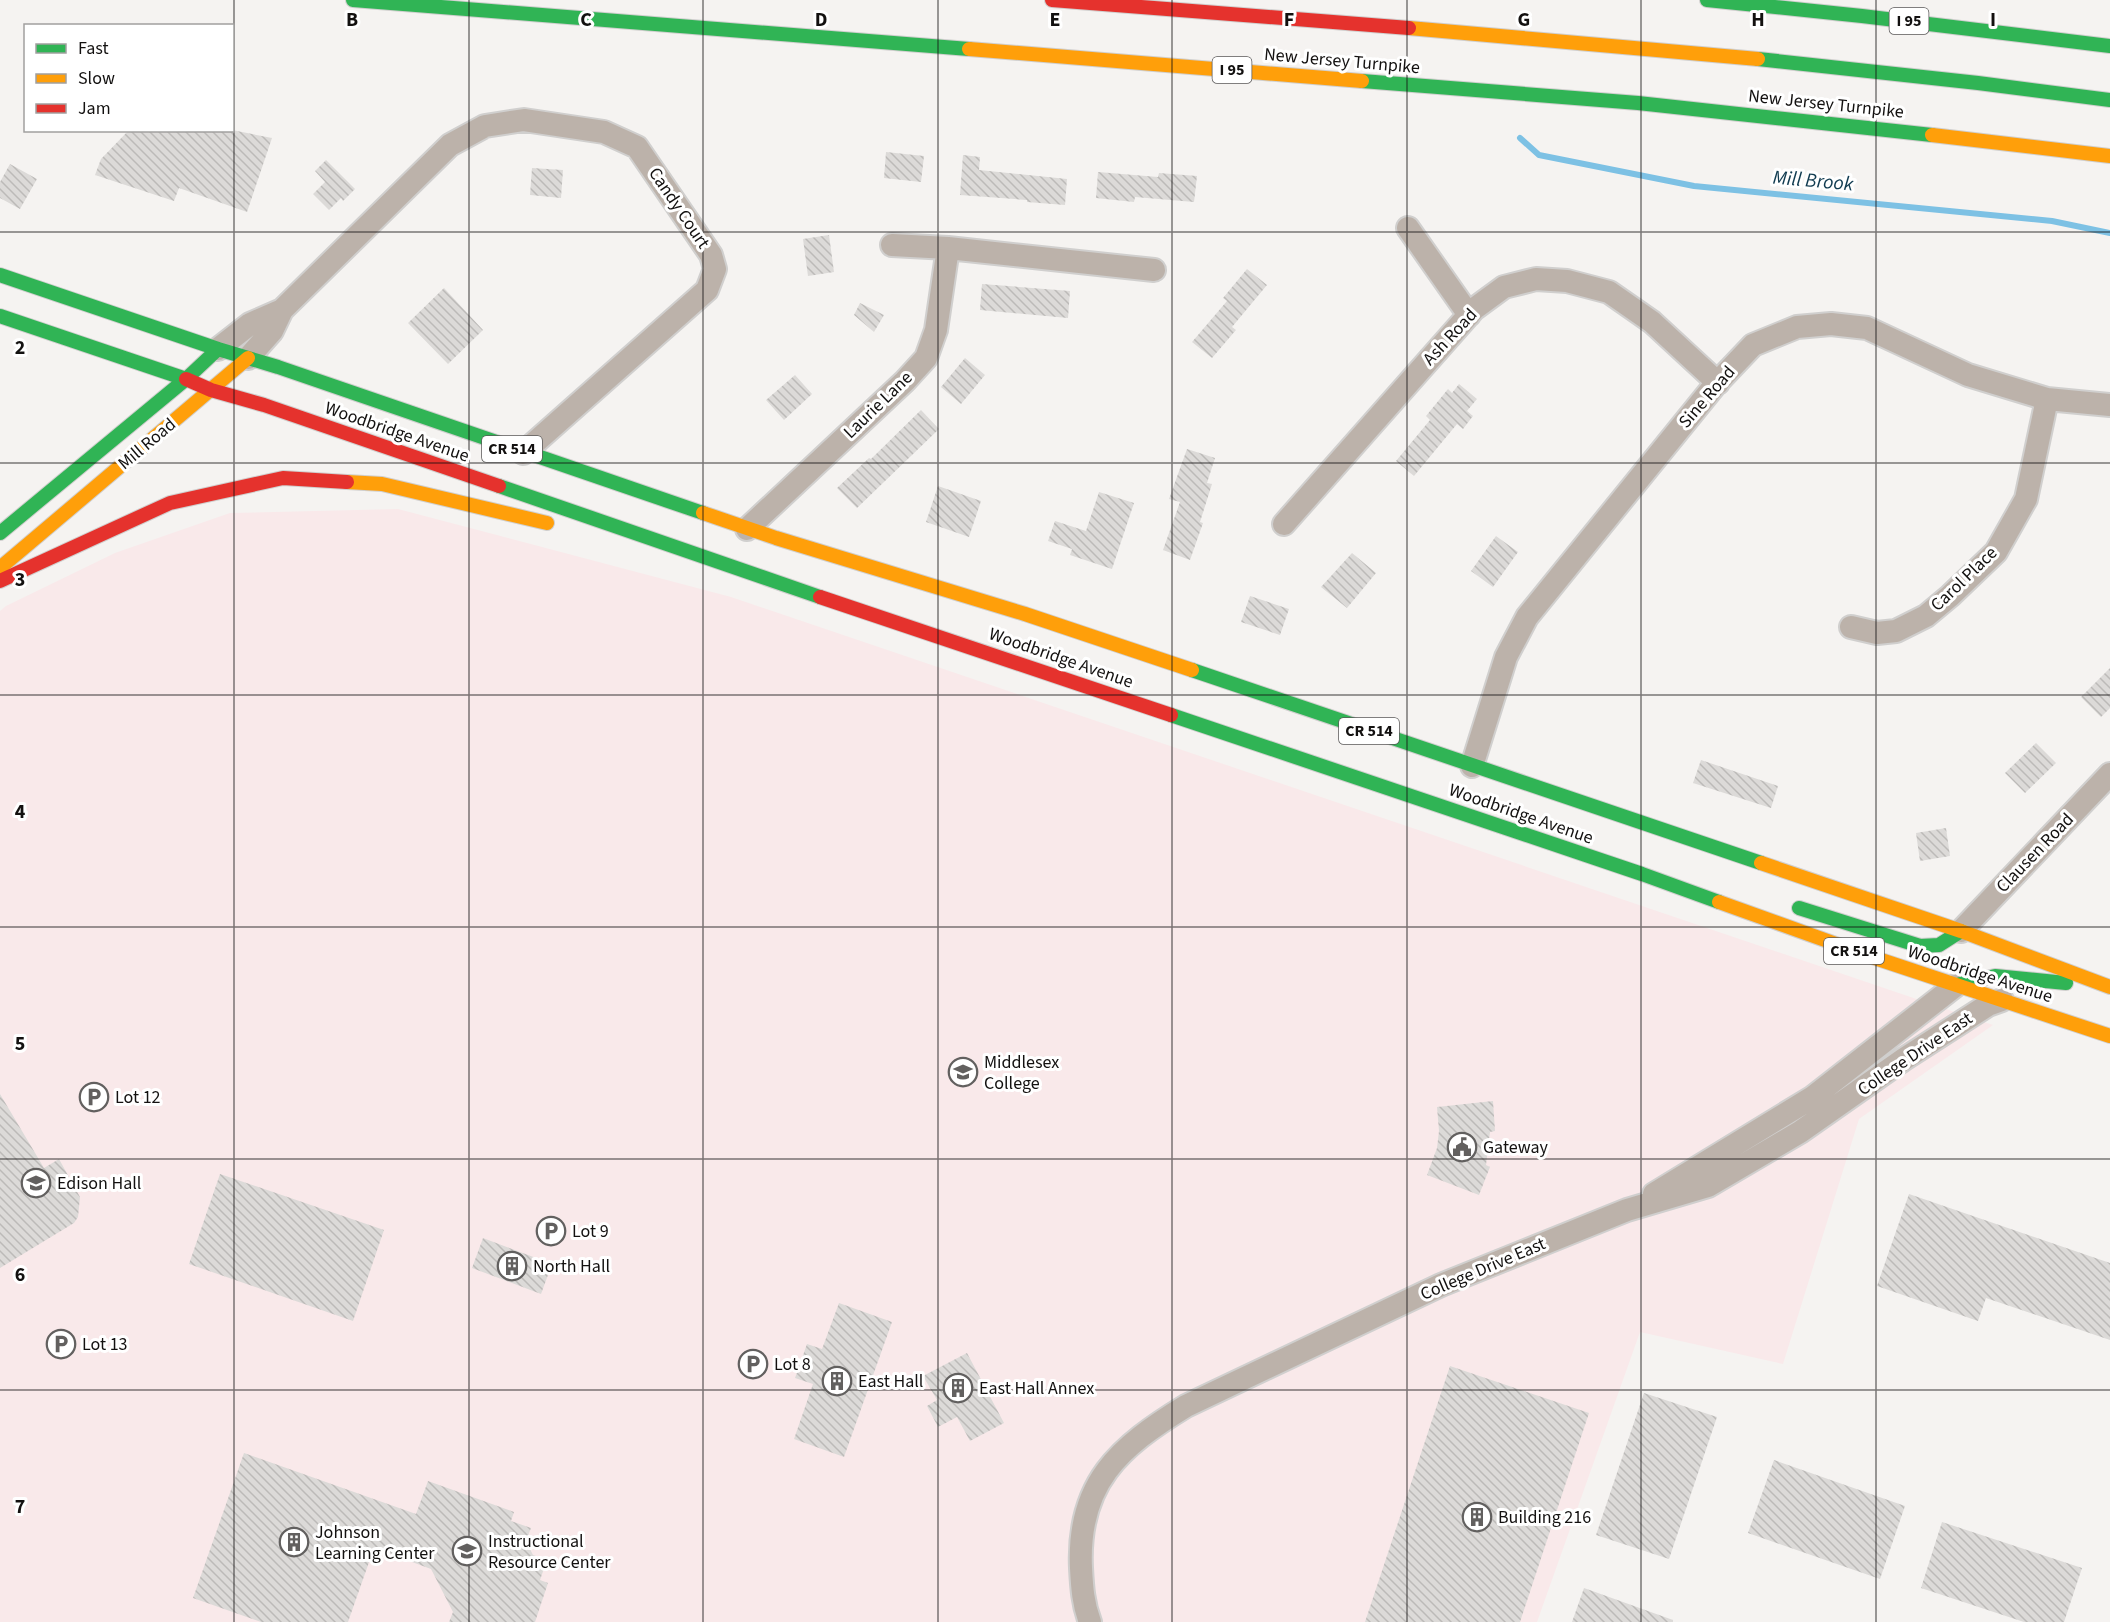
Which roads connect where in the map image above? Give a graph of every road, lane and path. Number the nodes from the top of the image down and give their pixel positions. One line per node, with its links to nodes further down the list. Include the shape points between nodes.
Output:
1 (353, 0): 7 (main road, New Jersey Turnpike / I 95, via 1638,103)
2 (1052, 0): 5 (main road, New Jersey Turnpike, via 1642,48)
3 (1707, 0): 4 (main road, I 95)
4 (2110, 46)
5 (2110, 100)
6 (485, 126): 13 (street, Mill Road, via 450,145); 23 (street, Candy Court, via 524,120 604,132 637,147 711,255 715,269 708,290)
7 (2110, 156)
8 (1408, 228): 14 (street)
9 (892, 245): 10 (street)
10 (948, 248): 11 (street); 26 (street, Laurie Lane, via 936,330 926,358)
11 (1154, 270)
12 (0, 275): 16 (main road, Woodbridge Avenue / CR 514)
13 (282, 310): 16 (street, Mill Road, via 250,324); 17 (street, Mill Road, via 272,331)
14 (1469, 315): 19 (street, Ash Road, via 1504,287 1536,279 1567,281 1608,292 1652,322); 24 (street, Ash Road)
15 (0, 316): 18 (main road, Woodbridge Avenue / CR 514)
16 (218, 349): 17 (main road, Woodbridge Avenue / CR 514); 18 (main road, Mill Road)
17 (248, 358): 20 (main road, Mill Road); 23 (main road, Woodbridge Avenue / CR 514)
18 (186, 379): 20 (main road, Woodbridge Avenue / CR 514); 27 (main road, Mill Road)
19 (1718, 382): 21 (street, Sine Road, via 1753,345 1797,327 1832,324 1867,328 1968,375); 33 (street, Sine Road, via 1527,617 1506,657)
20 (211, 390): 29 (main road, Woodbridge Avenue / CR 514); 30 (main road, Mill Road)
21 (2047, 399): 22 (street, Sine Road); 32 (street, Carol Place, via 2026,499 1996,552 1926,616 1896,630 1877,633)
22 (2110, 405)
23 (523, 453): 26 (main road, Woodbridge Avenue / CR 514)
24 (1284, 524)
25 (557, 525): 31 (main road, via 382,484 283,478 170,503)
26 (747, 529): 33 (main road, Woodbridge Avenue / CR 514, via 1025,614)
27 (0, 533)
28 (592, 533): 29 (main road)
29 (720, 563): 35 (main road, Woodbridge Avenue / CR 514)
30 (0, 568)
31 (0, 581)
32 (1851, 627)
33 (1472, 766): 38 (main road, Woodbridge Avenue / CR 514)
34 (2110, 774): 38 (street, Clausen Road)
35 (1642, 874): 36 (main road); 39 (main road, Woodbridge Avenue / CR 514)
36 (1716, 887)
37 (1791, 906): 38 (main road, via 1920,946 1940,945)
38 (1961, 931): 40 (main road, Woodbridge Avenue / CR 514)
39 (1955, 986): 40 (main road, via 1995,976); 41 (main road, Woodbridge Avenue / CR 514); 43 (street, via 1813,1097)
40 (2110, 988)
41 (2002, 1000): 42 (main road, Woodbridge Avenue / CR 514); 43 (street, College Drive East, via 1904,1059 1800,1132 1708,1186)
42 (2110, 1036)
43 (1627, 1210): 44 (street, College Drive East, via 1441,1285 1186,1406 1150,1428 1118,1455 1092,1492 1080,1544 1083,1603)
44 (1090, 1622)

